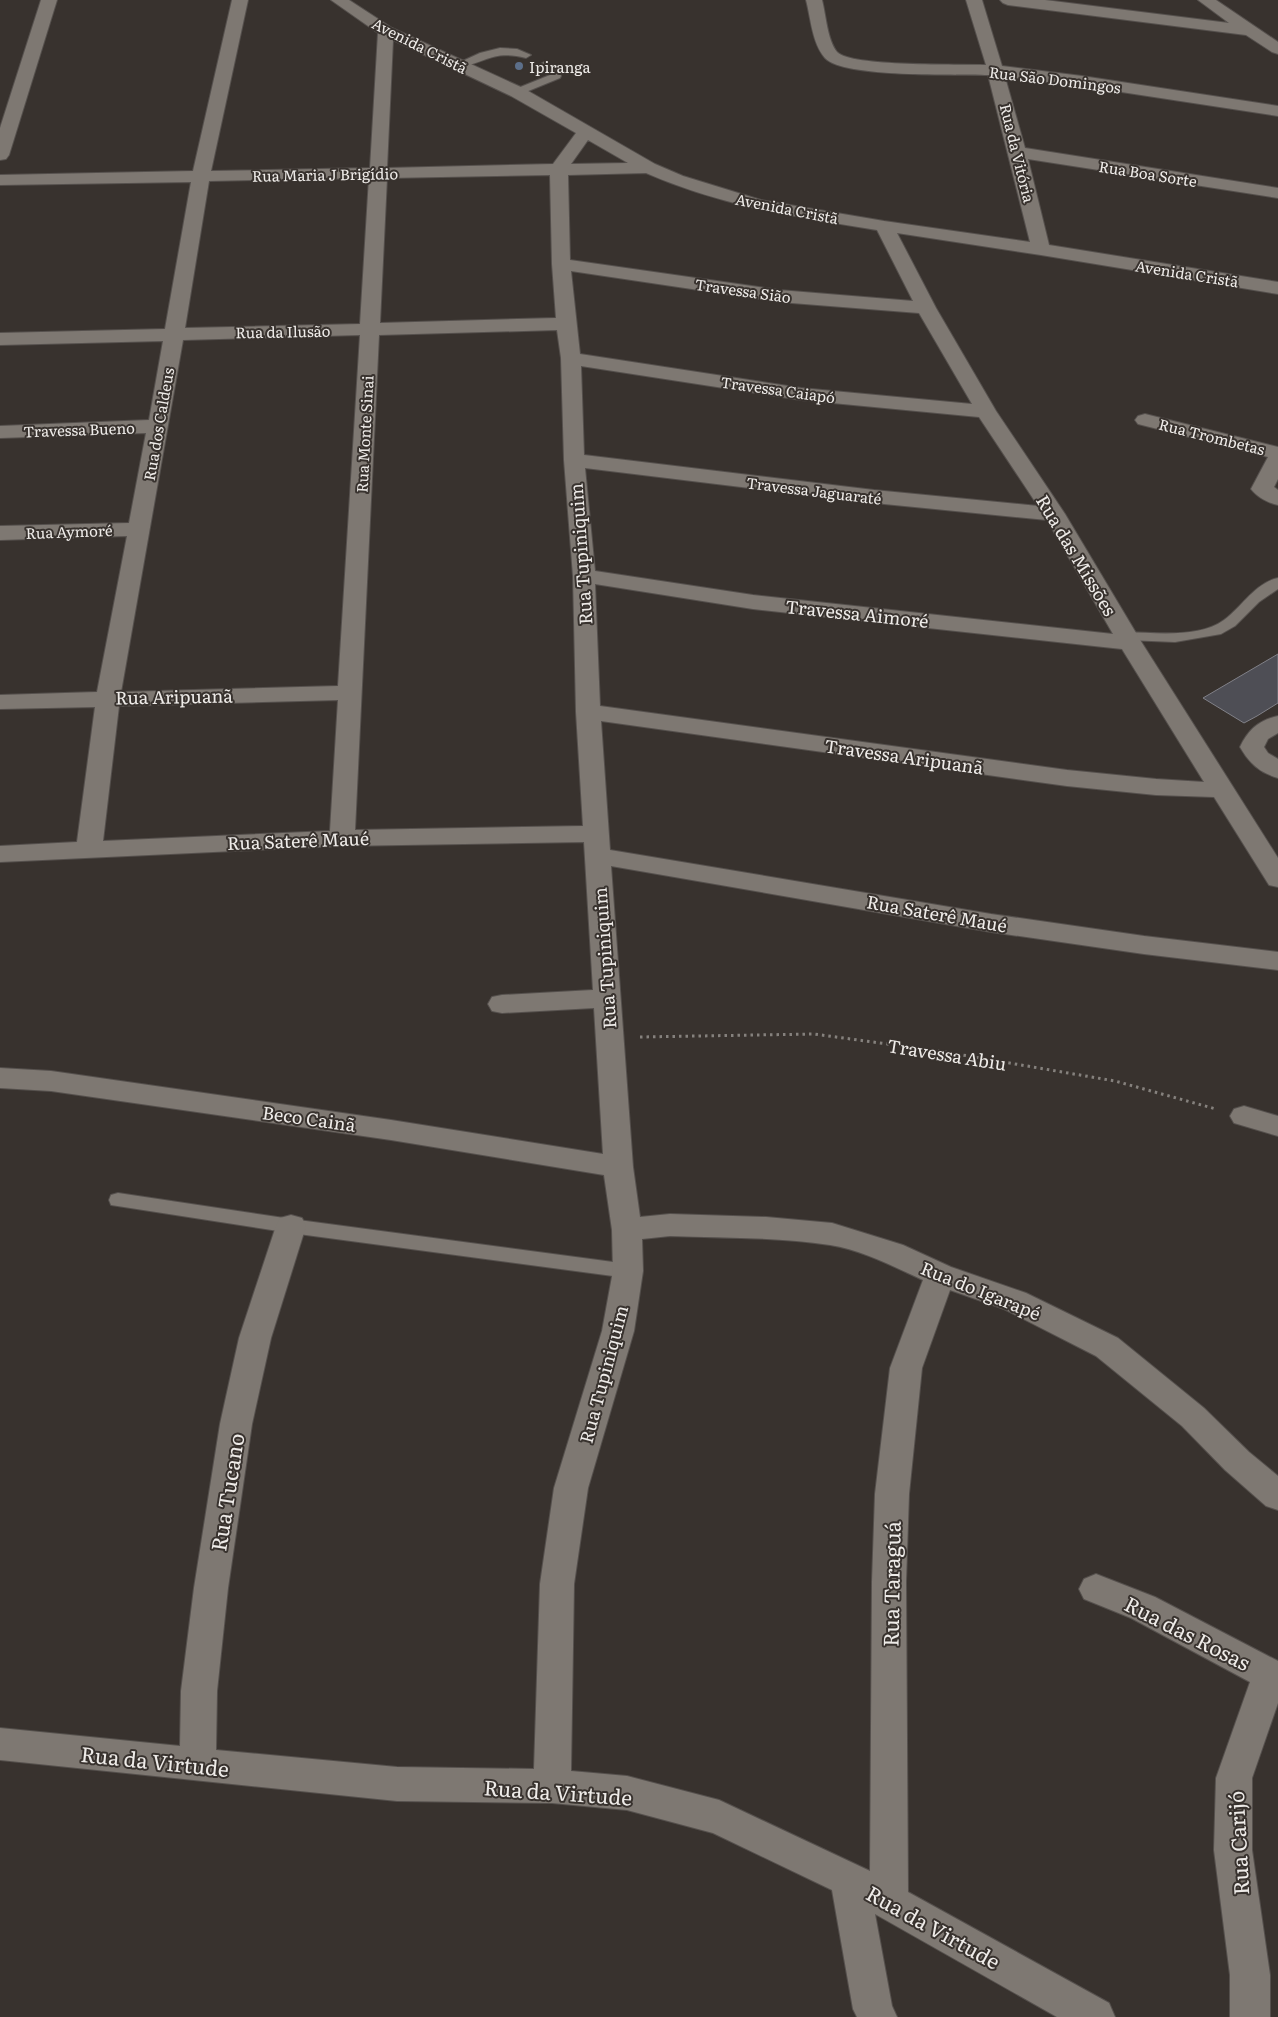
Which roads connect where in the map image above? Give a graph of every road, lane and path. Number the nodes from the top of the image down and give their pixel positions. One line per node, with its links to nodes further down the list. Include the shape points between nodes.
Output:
1 (49, 0): 19 (street)
2 (240, 0): 23 (street, Rua dos Caldeus)
3 (339, 0): 8 (street, Avenida Cristã)
4 (814, 0): 14 (street, Rua São Domingos, via 826,47 833,57 843,62)
5 (974, 0): 14 (street, Rua da Vitória)
6 (1008, 0): 9 (street)
7 (1206, 0): 9 (street)
8 (386, 30): 12 (street, Avenida Cristã); 22 (street, Rua Monte Sinai)
9 (1248, 30): 10 (street)
10 (1278, 49)
11 (526, 55): 12 (lane, via 503,50)
12 (459, 65): 15 (street, Avenida Cristã)
13 (544, 65): 15 (lane, via 556,76)
14 (996, 70): 16 (street, Rua São Domingos, via 1050,75); 18 (street, Rua da Vitória)
15 (517, 92): 17 (street, Avenida Cristã)
16 (1278, 111)
17 (586, 130): 20 (street, Avenida Cristã); 21 (street)
18 (1019, 152): 25 (street, Rua Boa Sorte); 27 (street, Rua da Vitória)
19 (0, 155)
20 (649, 168): 21 (street, Rua Maria J Brigídio); 26 (street, Avenida Cristã, via 677,180 760,205)
21 (559, 169): 22 (street, Rua Maria J Brigídio); 28 (street, Rua Tupiniquim)
22 (379, 174): 23 (street, Rua Maria J Brigídio); 32 (street, Rua Monte Sinai)
23 (201, 176): 24 (street, Rua Maria J Brigídio); 33 (street, Rua dos Caldeus)
24 (0, 180)
25 (1278, 193)
26 (884, 226): 27 (street, Avenida Cristã); 30 (street, Rua das Missões)
27 (1041, 249): 29 (street, Avenida Cristã)
28 (561, 264): 30 (street, Travessa Sião, via 779,296); 31 (street, Rua Tupiniquim)
29 (1278, 288)
30 (926, 308): 36 (street, Rua das Missões)
31 (566, 324): 32 (street, Rua da Ilusão); 35 (street, Rua Tupiniquim)
32 (370, 329): 33 (street, Rua da Ilusão); 50 (street, Rua Monte Sinai)
33 (175, 333): 34 (street, Rua da Ilusão); 38 (street, Rua dos Caldeus)
34 (0, 339)
35 (571, 358): 36 (street, Travessa Caiapó, via 801,394); 42 (street, Rua Tupiniquim)
36 (986, 411): 44 (street, Rua das Missões)
37 (1145, 420): 40 (street, Rua Trombetas)
38 (158, 426): 39 (street, Travessa Bueno); 45 (street, Rua dos Caldeus)
39 (0, 432)
40 (1278, 453)
41 (1278, 458): 43 (street, via 1262,489)
42 (574, 460): 44 (street, Travessa Jaguaraté, via 806,490); 47 (street, Rua Tupiniquim)
43 (1278, 499)
44 (1054, 514): 49 (street, Rua das Missões)
45 (139, 529): 46 (street, Rua Aymoré); 51 (street, Rua dos Caldeus)
46 (0, 533)
47 (584, 576): 49 (street, Travessa Aimoré, via 753,602); 53 (street, Rua Tupiniquim)
48 (1278, 582): 49 (lane, via 1216,631 1175,638)
49 (1129, 639): 56 (street, Rua das Missões)
50 (348, 692): 51 (street, Rua Aripuanã); 57 (street, Rua Monte Sinai)
51 (108, 698): 52 (street, Rua Aripuanã); 59 (street, Rua dos Caldeus)
52 (0, 702)
53 (588, 712): 56 (street, Travessa Aripuanã, via 1067,778); 58 (street, Rua Tupiniquim)
54 (1278, 723): 55 (street, via 1258,736 1252,747 1258,758)
55 (1278, 770)
56 (1222, 790): 61 (street, Rua das Missões)
57 (342, 838): 58 (street, Rua Saterê Maué); 59 (street, Rua Saterê Maué)
58 (598, 845): 62 (street, Rua Saterê Maué, via 991,923 1144,946); 63 (street, Rua Tupiniquim)
59 (89, 850): 60 (street, Rua Saterê Maué)
60 (0, 854)
61 (1278, 880)
62 (1278, 960)
63 (607, 998): 64 (street); 65 (street, Rua Tupiniquim)
64 (502, 1004)
65 (609, 1037): 67 (path, Travessa Abiu, via 814,1034 1115,1081); 69 (street, Rua Tupiniquim)
66 (0, 1078): 69 (street, Beco Cainã, via 51,1081 391,1130)
67 (1244, 1116): 68 (street)
68 (1278, 1126)
69 (618, 1167): 72 (street, Rua Tupiniquim)
70 (118, 1200): 71 (lane)
71 (291, 1226): 73 (lane); 79 (street, Rua Tucano, via 255,1338 236,1424 199,1692)
72 (627, 1230): 73 (street, Rua Tupiniquim); 74 (street, Rua do Igarapé, via 670,1225 832,1234 892,1253)
73 (628, 1271): 80 (street, Rua Tupiniquim, via 618,1331 572,1488 557,1584)
74 (940, 1275): 75 (street, Rua do Igarapé, via 1015,1301 1106,1347 1193,1418); 82 (street, Rua Taraguá, via 906,1368 892,1494 889,1582)
75 (1278, 1496)
76 (1096, 1589): 77 (street, Rua das Rosas, via 1149,1610)
77 (1274, 1676): 85 (street, Rua Carijó, via 1234,1778 1233,1850 1250,1975)
78 (0, 1744): 79 (street, Rua da Virtude)
79 (198, 1764): 80 (street, Rua da Virtude, via 397,1784)
80 (552, 1786): 81 (street, Rua da Virtude, via 626,1793 719,1817)
81 (849, 1879): 82 (street, Rua da Virtude); 83 (street, via 873,2009)
82 (890, 1901): 84 (street, Rua da Virtude)
83 (878, 2017)
84 (1095, 2017)
85 (1250, 2017)

